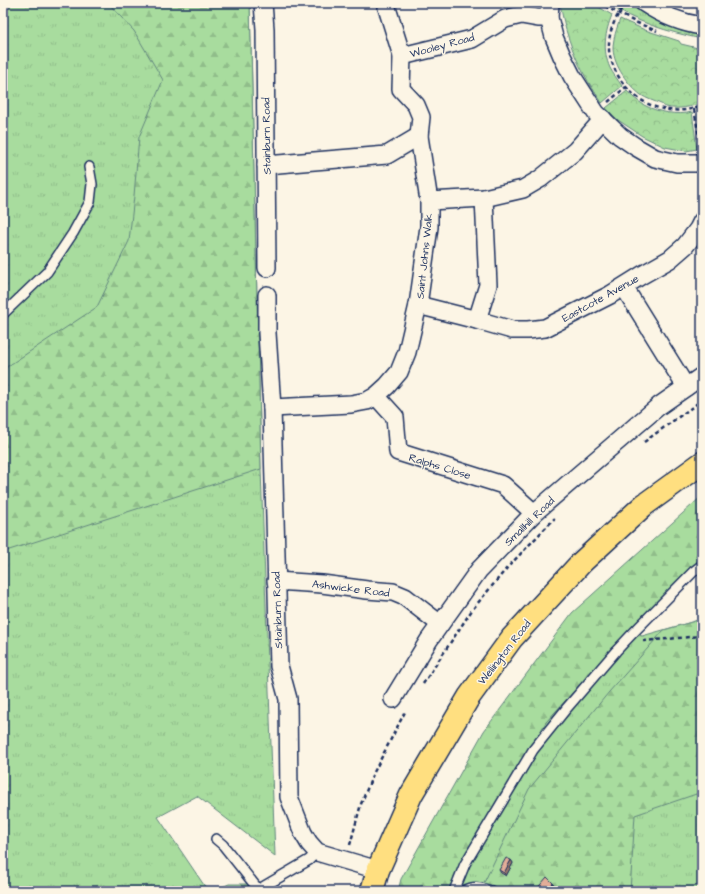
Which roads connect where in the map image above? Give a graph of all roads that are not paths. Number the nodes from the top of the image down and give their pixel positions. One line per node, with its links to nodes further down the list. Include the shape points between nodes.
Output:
1 (263, 3): 10 (street, Stainburn Road)
2 (387, 3): 6 (street, Saint Johns Walk)
3 (644, 3): 5 (street, via 677,20)
4 (549, 10): 6 (street, Wooley Road, via 538,18 521,15 505,19 472,39); 7 (street, via 554,37 572,76 596,113)
5 (702, 26)
6 (402, 56): 8 (street, Saint Johns Walk, via 401,89 416,105 421,116)
7 (603, 112): 9 (street, via 620,136 655,158 677,163); 12 (street, via 575,151 540,179 523,189)
8 (419, 136): 10 (street, via 387,155); 13 (street, Saint Johns Walk)
9 (701, 156)
10 (266, 165): 15 (street, Stainburn Road)
11 (89, 167): 19 (lane, via 92,184 90,202 73,233 47,272)
12 (484, 198): 13 (street); 20 (street, via 488,285)
13 (429, 201): 18 (street, Saint Johns Walk)
14 (702, 221): 16 (street, Eastcote Avenue, via 685,246 670,259)
15 (267, 268)
16 (624, 287): 20 (street, Eastcote Avenue, via 544,328 512,330); 22 (street)
17 (267, 295): 24 (street, Stainburn Road)
18 (418, 305): 20 (street, Saint Johns Walk); 23 (street, Saint Johns Walk, via 407,352 399,372)
19 (3, 314)
20 (477, 320)
21 (702, 376): 22 (street, Smallhill Road)
22 (686, 387): 26 (street, Smallhill Road, via 659,406)
23 (376, 396): 24 (street, Saint Johns Walk, via 367,401 351,404); 26 (street, Ralphs Close, via 395,417 398,452 503,485)
24 (272, 408): 28 (street, Stainburn Road)
25 (702, 463): 33 (main road, Wellington Road, via 644,505 599,546 512,638 469,697 411,794)
26 (534, 513): 29 (street, Smallhill Road, via 479,570)
27 (702, 565): 36 (lane, via 624,642 533,750 464,864)
28 (276, 581): 29 (street, Ashwicke Road, via 393,592 405,597); 32 (street, Stainburn Road, via 279,666 288,699 289,797 303,833)
29 (440, 624): 30 (street, Smallhill Road)
30 (399, 704)
31 (216, 839): 34 (lane)
32 (317, 852): 33 (street); 34 (lane, via 309,860)
33 (378, 870): 35 (main road, Wellington Road)
34 (257, 890)
35 (372, 891)
36 (454, 891)
37 (464, 891): 38 (lane, via 476,887)
38 (491, 891)

